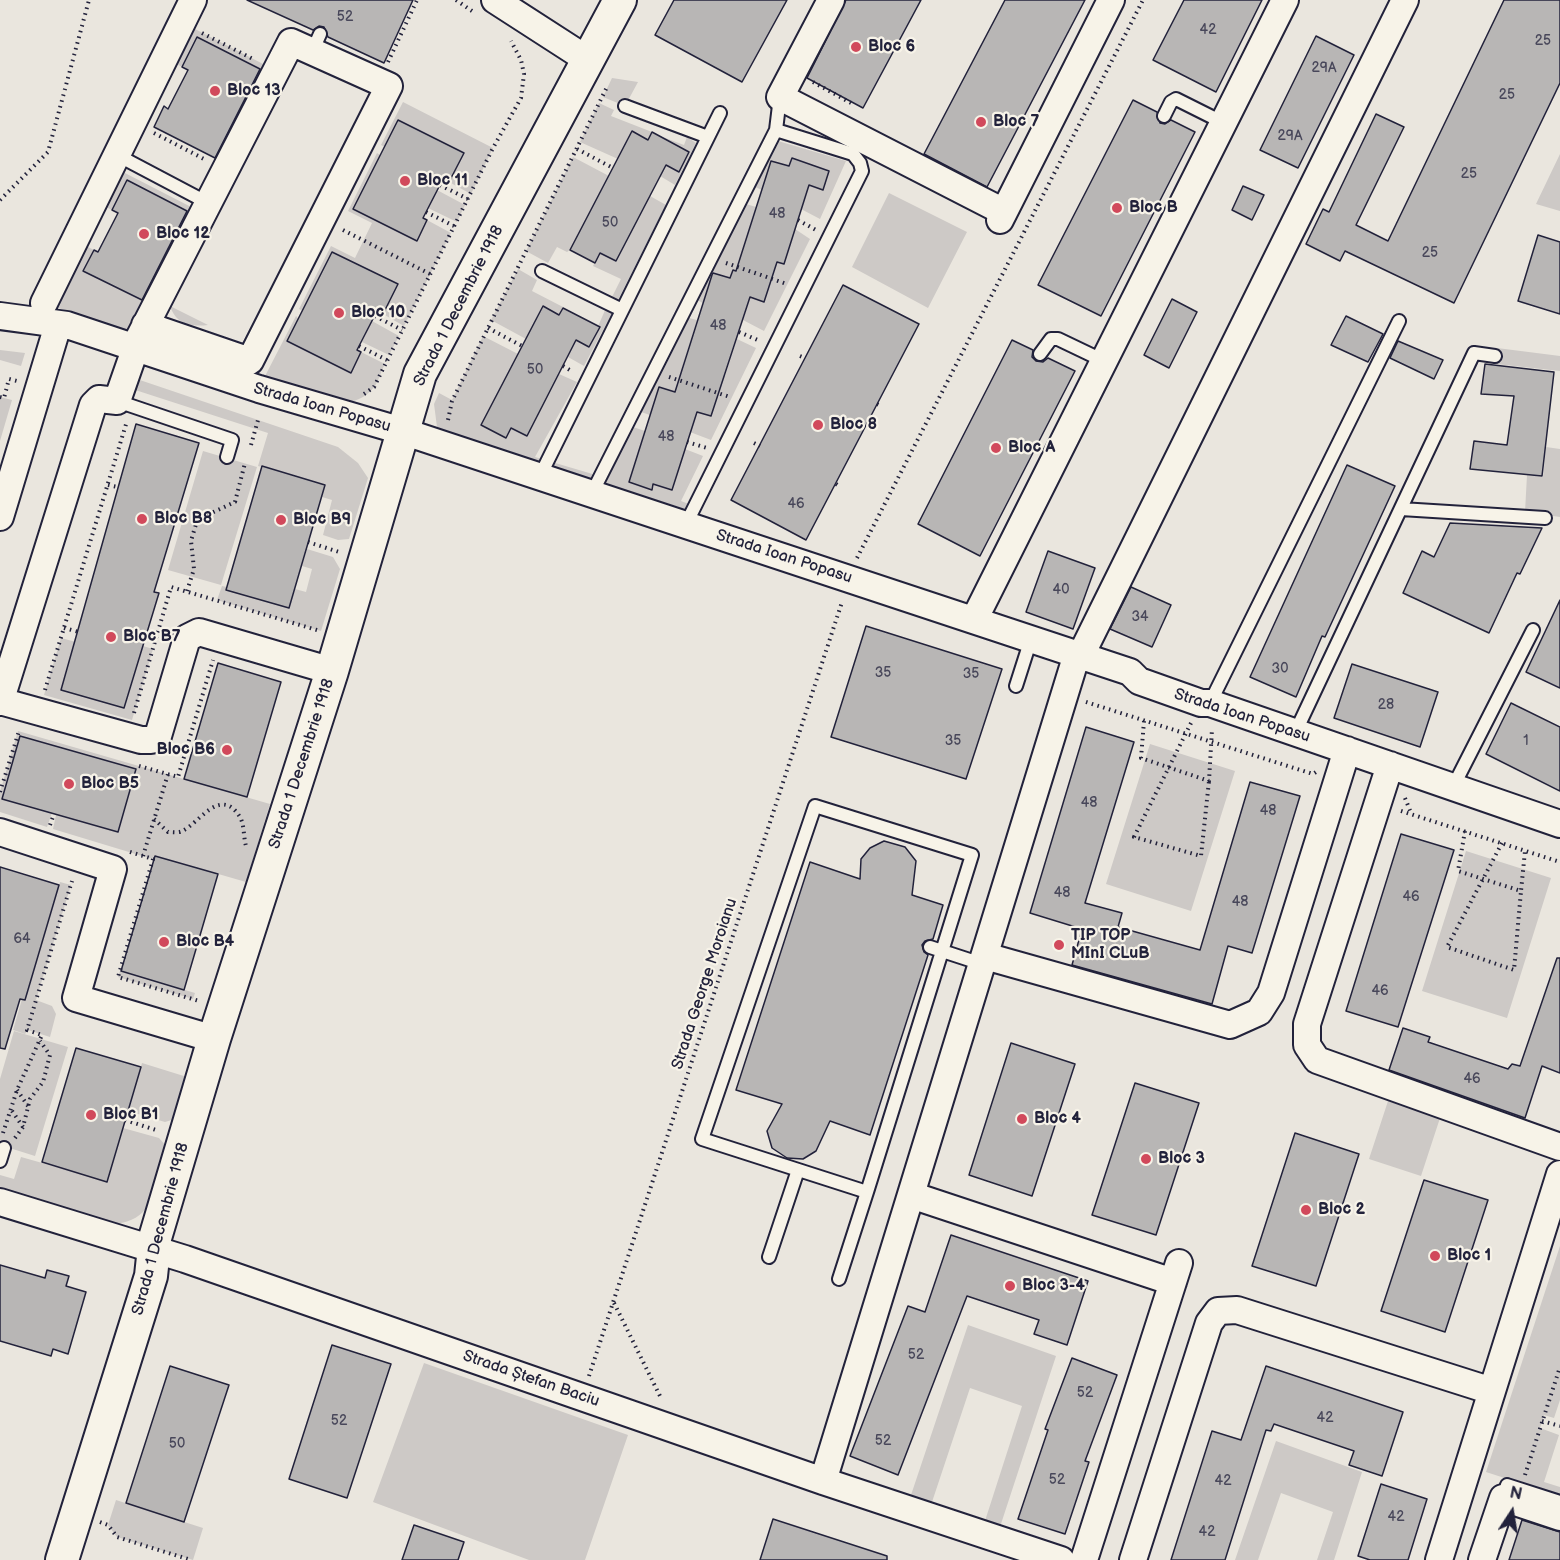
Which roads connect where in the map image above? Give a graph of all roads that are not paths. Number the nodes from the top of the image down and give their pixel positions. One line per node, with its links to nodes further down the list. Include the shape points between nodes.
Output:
1 (193, 0): 16 (street)
2 (495, 0): 8 (street)
3 (621, 0): 8 (street, Strada 1 Decembrie 1918)
4 (831, 0): 9 (street)
5 (1112, 0): 9 (street, via 1002,216)
6 (1285, 0): 13 (street)
7 (1405, 0): 41 (street)
8 (600, 69): 30 (street, Strada 1 Decembrie 1918, via 420,374)
9 (780, 97): 14 (lane)
10 (625, 106): 15 (lane)
11 (720, 113): 15 (lane)
12 (1164, 116): 13 (lane, via 1176,99)
13 (1224, 123): 28 (street)
14 (776, 130): 33 (lane); 37 (lane, via 853,154 862,171)
15 (708, 137): 20 (lane)
16 (117, 155): 17 (lane); 19 (street)
17 (208, 203): 24 (street); 24 (street, via 291,42 316,43 389,86 250,361)
18 (542, 271): 20 (lane)
19 (44, 303)
20 (622, 310): 32 (lane)
21 (0, 316): 23 (street, Strada Ioan Popasu)
22 (1399, 321): 45 (lane)
23 (58, 325): 25 (street, Strada Ioan Popasu); 35 (street)
24 (145, 325): 25 (street)
25 (134, 349): 29 (street); 30 (street, Strada Ioan Popasu)
26 (1041, 354): 28 (lane, via 1051,339 1058,339)
27 (1495, 356): 34 (lane, via 1474,353)
28 (1104, 361): 38 (street)
29 (125, 404): 31 (lane, via 232,440); 44 (street, via 99,399 93,405)
30 (402, 430): 32 (street, Strada Ioan Popasu); 42 (street, Strada 1 Decembrie 1918)
31 (227, 456)
32 (540, 476): 33 (street, Strada Ioan Popasu)
33 (592, 493): 37 (street, Strada Ioan Popasu)
34 (1401, 509): 36 (lane); 46 (lane)
35 (0, 517)
36 (1545, 518)
37 (686, 524): 38 (street, Strada Ioan Popasu, via 852,571)
38 (974, 620): 40 (street, Strada Ioan Popasu)
39 (1533, 630): 49 (lane)
40 (1031, 639): 41 (street, Strada Ioan Popasu); 43 (lane)
41 (1079, 655): 45 (street, Strada Ioan Popasu, via 1130,672 1139,681); 53 (street)
42 (332, 671): 44 (street, via 192,634 187,638 158,736 151,740); 54 (street, Strada 1 Decembrie 1918)
43 (1016, 686)
44 (0, 701)
45 (1208, 704): 46 (street, Strada Ioan Popasu)
46 (1295, 733): 47 (street, Strada Ioan Popasu)
47 (1347, 750): 48 (street, Strada Ioan Popasu); 53 (street, via 1271,993 1259,1012 1230,1025)
48 (1390, 765): 49 (street, Strada Ioan Popasu); 56 (street, via 1307,1023 1307,1045 1317,1060)
49 (1453, 787): 50 (street, Strada Ioan Popasu)
50 (1560, 824)
51 (0, 832): 54 (street, via 113,869 76,998)
52 (936, 949): 53 (lane); 58 (lane, via 972,855 815,806 702,1138); 60 (lane)
53 (983, 960): 61 (street)
54 (214, 1039): 63 (street, Strada 1 Decembrie 1918)
55 (6, 1142): 57 (lane)
56 (1560, 1147)
57 (0, 1161)
58 (798, 1170): 60 (lane); 64 (lane)
59 (1560, 1174): 66 (street)
60 (867, 1192): 65 (lane)
61 (911, 1196): 67 (street); 73 (street, via 1176,1272)
62 (0, 1202): 63 (street, Strada Ștefan Baciu)
63 (154, 1249): 67 (street, Strada Ștefan Baciu); 71 (street, Strada 1 Decembrie 1918, via 151,1276)
64 (769, 1257)
65 (839, 1279)
66 (1492, 1391): 74 (street, via 1237,1310 1218,1311 1209,1323); 75 (street)
67 (823, 1481): 72 (street, Strada Ștefan Baciu)
68 (1511, 1494): 69 (lane); 70 (street); 76 (street)
69 (1560, 1502)
70 (1560, 1517)
71 (62, 1560)
72 (1061, 1560)
73 (1084, 1560)
74 (1133, 1560)
75 (1439, 1560)
76 (1482, 1560)

